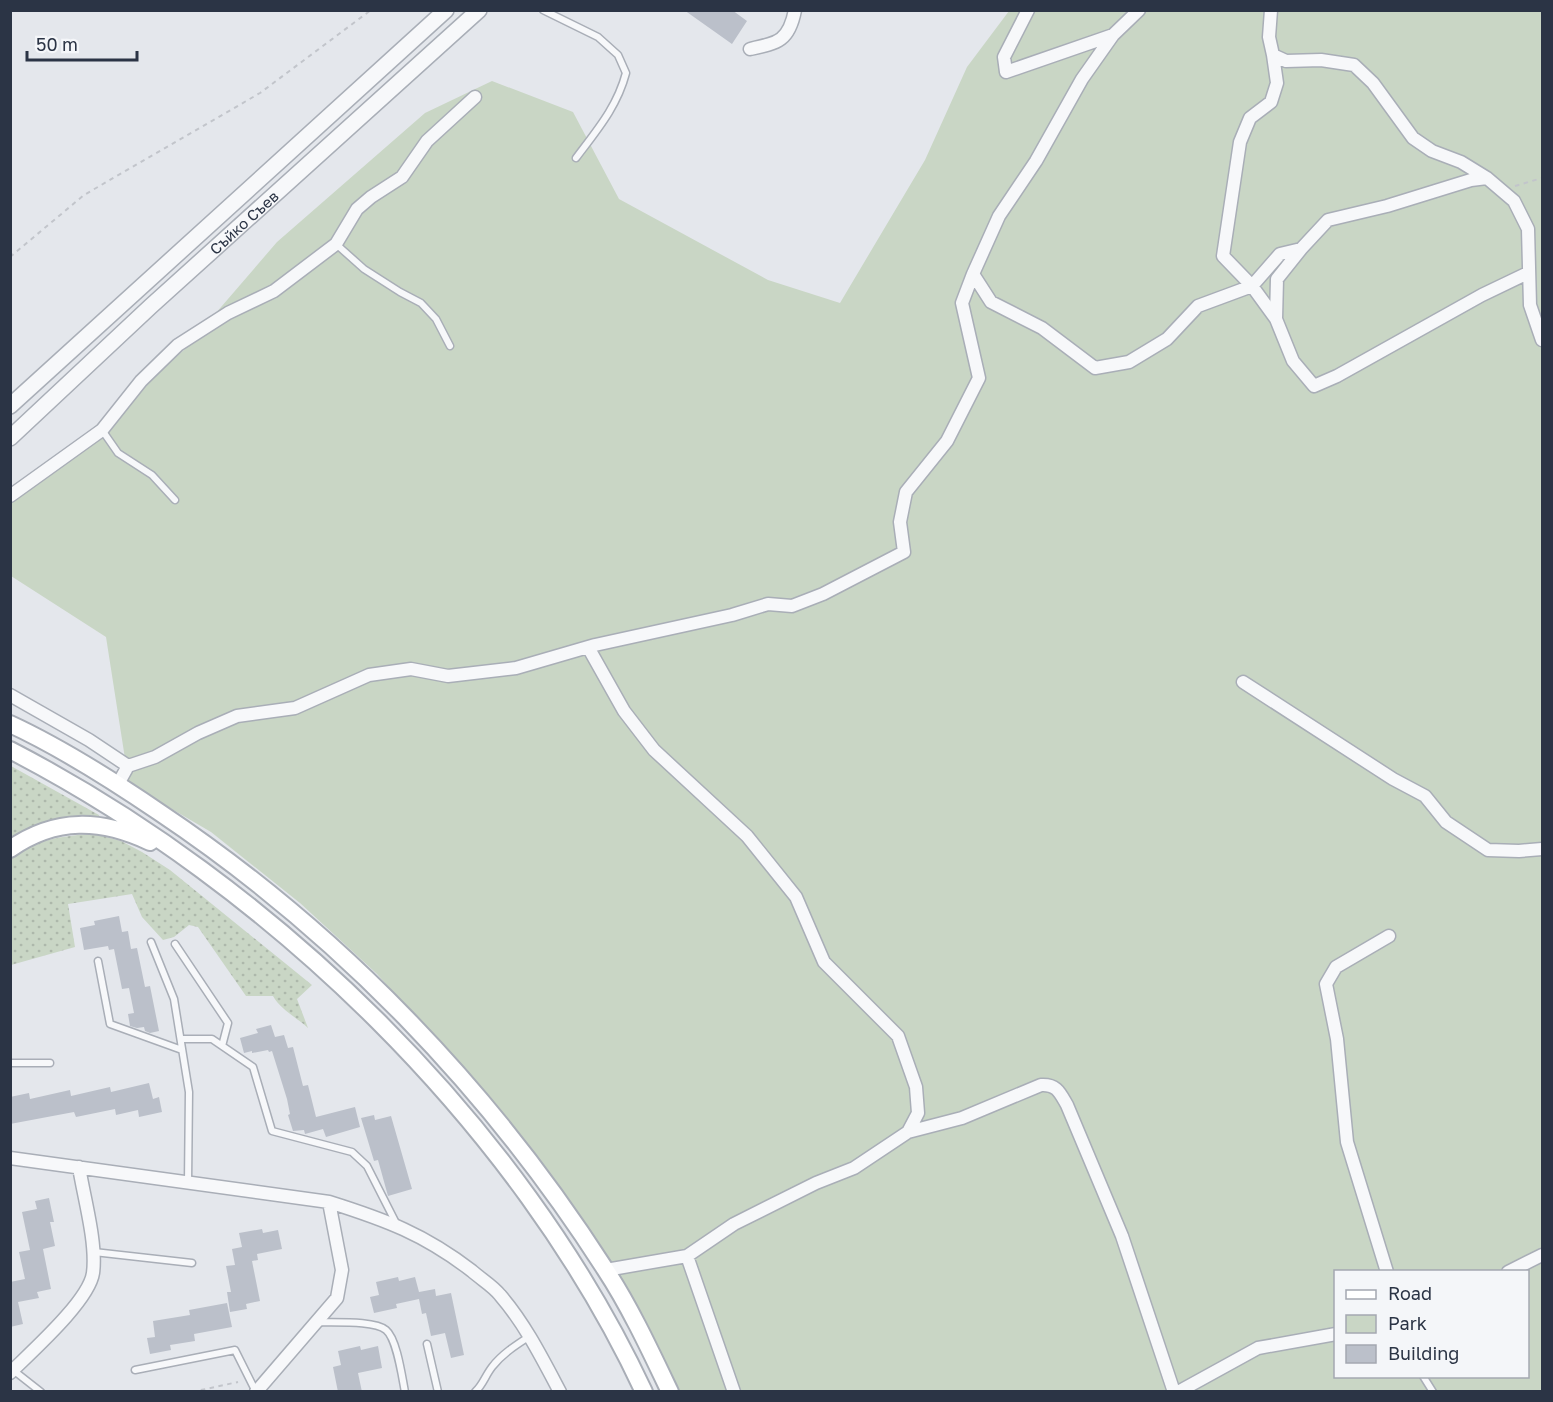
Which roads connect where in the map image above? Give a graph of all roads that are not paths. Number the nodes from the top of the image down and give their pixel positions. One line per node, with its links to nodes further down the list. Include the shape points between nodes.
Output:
1 (446, 10): 22 (street, Съйко Съев)
2 (478, 10): 24 (street, Съйко Съев)
3 (543, 10): 12 (lane, via 598,37 618,55 626,73 621,93 609,114)
4 (795, 10): 9 (street, via 792,27 776,43)
5 (1028, 10): 8 (street, via 1004,57 1006,72)
6 (1139, 10): 8 (street)
7 (1271, 10): 10 (street, via 1269,37)
8 (1113, 35): 17 (street, via 999,216)
9 (750, 50)
10 (1273, 55): 13 (street, via 1286,61 1321,60 1354,65 1373,83 1413,138); 18 (street, via 1277,83 1271,102 1250,118 1240,142 1223,256)
11 (475, 97): 14 (street, via 427,141 402,177 357,209)
12 (576, 158)
13 (1487, 178): 15 (street, via 1328,220); 16 (street, via 1514,201 1528,229)
14 (336, 244): 21 (lane, via 364,269 421,303 436,318); 23 (street, via 274,291 228,313 178,345 141,381)
15 (1301, 249): 18 (street, via 1280,254); 19 (street, via 1277,279)
16 (1528, 273): 19 (street, via 1314,386 1293,361); 20 (street, via 1530,304)
17 (973, 274): 18 (street, via 991,302 1042,328 1095,368 1129,362 1167,339 1198,306); 27 (street, via 962,303 979,378 947,441 906,492 900,522 904,552 824,594 792,606 768,604)
18 (1252, 286): 19 (street)
19 (1276, 320)
20 (1542, 340)
21 (450, 346)
22 (10, 406)
23 (102, 430): 25 (street); 26 (lane, via 118,453 152,475)
24 (10, 438)
25 (10, 496)
26 (175, 500)
27 (588, 647): 32 (street, via 516,668 448,676 411,669 369,675 295,708 237,716 155,757); 46 (street, via 624,711 654,750 747,836 796,897 824,962 898,1036 916,1087 918,1113)
28 (1243, 682): 35 (street, via 1393,780 1425,796 1446,822 1488,850)
29 (10, 695): 32 (street)
30 (10, 724): 33 (main road)
31 (10, 750): 36 (main road, via 84,790)
32 (128, 766): 33 (street)
33 (118, 784): 56 (main road, via 238,868 348,960 487,1108 560,1202)
34 (10, 849): 36 (main road, via 56,828 102,826 134,835)
35 (1542, 849)
36 (199, 867): 72 (main road, via 257,911 322,969 394,1038 466,1118 542,1215 591,1292)
37 (1389, 936): 57 (street, via 1336,967 1326,984 1347,1142)
38 (151, 942): 41 (lane, via 174,999)
39 (175, 944): 42 (lane, via 228,1023)
40 (98, 961): 43 (lane, via 110,1024)
41 (181, 1040): 42 (lane, via 212,1039); 43 (lane)
42 (222, 1046): 51 (lane, via 253,1067 272,1131 352,1152 367,1166)
43 (182, 1050): 49 (lane, via 189,1092)
44 (10, 1063): 45 (lane)
45 (50, 1063)
46 (908, 1131): 54 (street, via 854,1168 734,1224); 75 (street, via 962,1118 1041,1085 1058,1088 1122,1236)
47 (10, 1158): 48 (street)
48 (79, 1167): 49 (street); 52 (street)
49 (188, 1182): 50 (street)
50 (329, 1202): 51 (street); 59 (street, via 342,1269 337,1298)
51 (397, 1226): 61 (street, via 425,1238 499,1292)
52 (94, 1252): 55 (lane); 64 (street, via 93,1275 83,1297)
53 (1542, 1255): 58 (street)
54 (687, 1256): 56 (street); 74 (street)
55 (192, 1263)
56 (606, 1270): 73 (main road)
57 (1386, 1270)
58 (1513, 1270)
59 (316, 1322): 68 (street); 69 (lane, via 385,1328 391,1335)
60 (1334, 1334): 75 (street, via 1258,1348)
61 (530, 1336): 66 (lane, via 504,1353); 71 (street)
62 (428, 1344): 70 (lane)
63 (135, 1370): 68 (lane, via 235,1350)
64 (12, 1371): 67 (lane)
65 (1424, 1378): 76 (lane)
66 (479, 1390)
67 (41, 1392)
68 (256, 1392)
69 (405, 1392)
70 (438, 1392)
71 (561, 1392)
72 (644, 1392)
73 (670, 1392)
74 (734, 1392)
75 (1176, 1392)
76 (1433, 1392)

